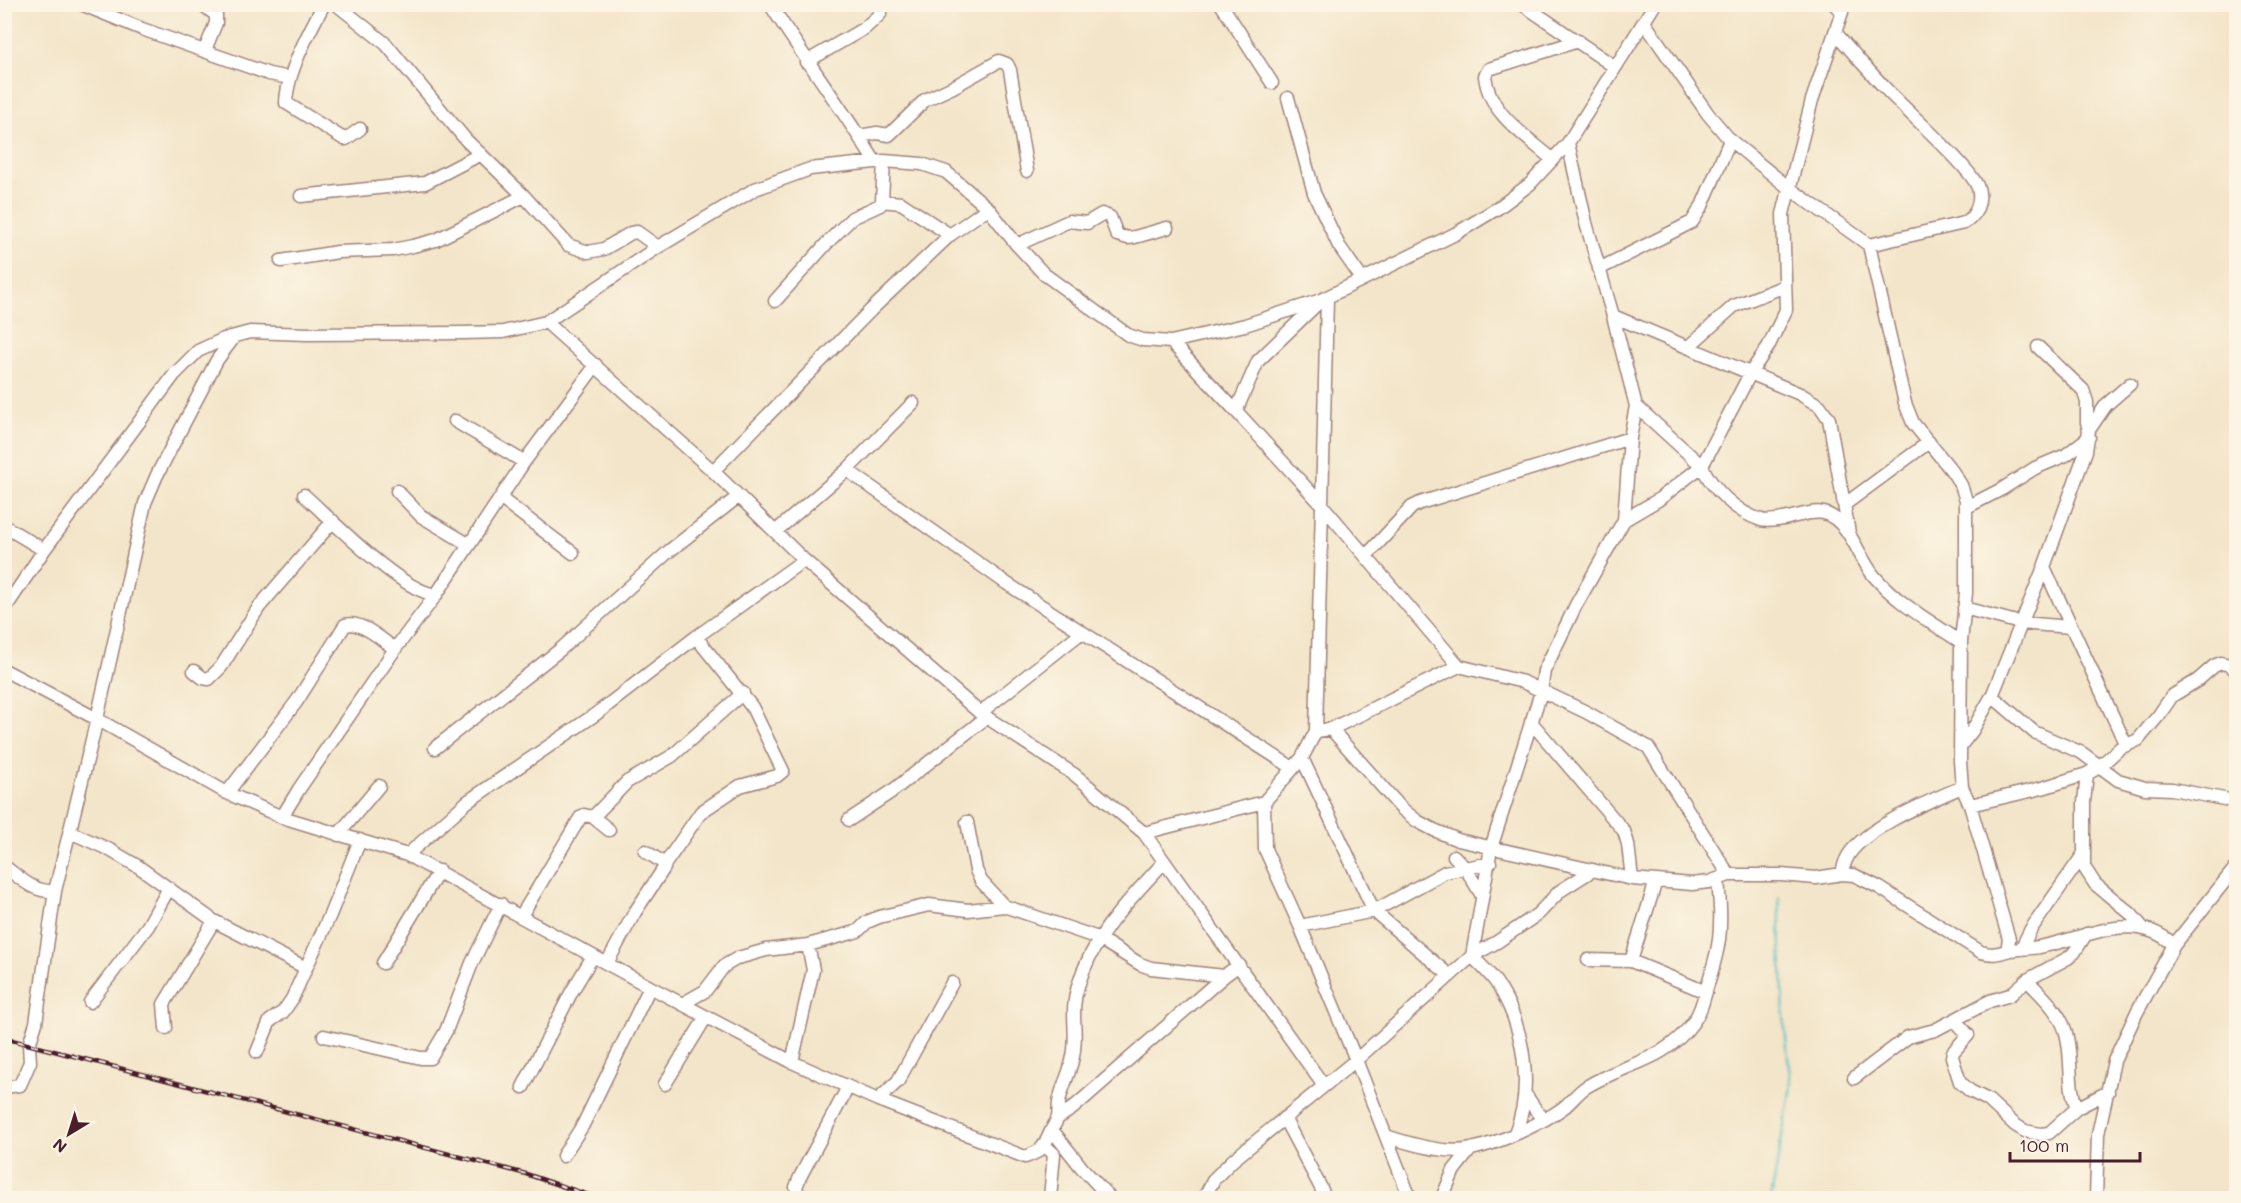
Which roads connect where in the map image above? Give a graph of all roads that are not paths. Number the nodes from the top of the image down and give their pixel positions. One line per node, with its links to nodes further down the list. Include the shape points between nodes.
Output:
1 (81, 4): 14 (street)
2 (202, 4): 14 (street, via 216,15)
3 (324, 4): 17 (street, via 304,40)
4 (336, 4): 24 (street, via 387,44)
5 (770, 4): 15 (street)
6 (880, 4): 15 (street, via 879,14 865,28)
7 (1221, 4): 18 (street)
8 (1522, 4): 13 (street)
9 (1655, 4): 11 (street)
10 (1841, 7): 12 (street)
11 (1644, 22): 16 (street); 22 (street)
12 (1835, 32): 28 (street); 35 (street, via 1978,186 1977,208 1964,224)
13 (1578, 41): 16 (street); 25 (street, via 1489,69 1485,76 1500,112)
14 (205, 50): 17 (street)
15 (806, 62): 21 (street)
16 (1615, 67): 23 (street)
17 (290, 78): 20 (street, via 287,105 346,140)
18 (1272, 83)
19 (1288, 98): 40 (street, via 1314,193 1339,246)
20 (360, 129)
21 (859, 136): 26 (street); 27 (street, via 889,135 925,100 999,62 1007,64 1010,70)
22 (1730, 140): 28 (street); 39 (street, via 1692,222)
23 (1568, 143): 25 (street); 39 (street)
24 (481, 154): 29 (street, via 425,183); 30 (street)
25 (1552, 159): 40 (street, via 1530,184 1498,208 1457,233)
26 (880, 161): 31 (street); 32 (street, via 922,164 946,172); 37 (street, via 810,169 783,178 755,189)
27 (1027, 171)
28 (1789, 188): 35 (street); 41 (street, via 1783,214)
29 (301, 196)
30 (524, 196): 37 (street, via 568,245 577,249 604,249 631,232); 38 (street, via 436,240 393,250 338,252)
31 (882, 201): 34 (street, via 901,203); 43 (street, via 852,218)
32 (987, 208): 34 (street); 36 (street)
33 (1167, 228): 36 (street, via 1128,238 1118,235 1110,217 1102,214 1086,223 1069,221)
34 (950, 235): 63 (street)
35 (1869, 244): 59 (street, via 1905,403 1912,423)
36 (1017, 245): 47 (street, via 1044,274 1128,335)
37 (658, 247): 45 (street)
38 (281, 261)
39 (1599, 269): 44 (street)
40 (1362, 279): 42 (street)
41 (1785, 286): 48 (street, via 1734,306); 51 (street, via 1786,310)
42 (1324, 299): 47 (street, via 1245,325); 55 (street, via 1258,361); 68 (street)
43 (776, 301)
44 (1613, 316): 48 (street); 54 (street)
45 (546, 322): 46 (street, via 503,332 250,332); 50 (street)
46 (235, 336): 77 (street, via 198,351 174,375); 99 (street, via 217,360 145,503)
47 (1171, 342): 55 (street)
48 (1688, 347): 51 (street)
49 (2038, 347): 57 (street, via 2083,390)
50 (596, 365): 60 (street); 63 (street)
51 (1751, 372): 61 (street); 69 (street, via 1820,406 1829,419)
52 (2130, 384): 57 (street, via 2106,405)
53 (913, 403): 62 (street)
54 (1636, 406): 58 (street); 61 (street)
55 (1236, 411): 68 (street)
56 (454, 421): 60 (street)
57 (2089, 434): 70 (street, via 2066,455); 81 (street)
58 (1630, 438): 71 (street); 79 (street, via 1420,503)
59 (1929, 442): 69 (street); 70 (street, via 1961,485)
60 (524, 462): 67 (street)
61 (1702, 466): 71 (street); 75 (street, via 1707,478 1745,513 1763,521 1824,513 1838,521)
62 (848, 470): 74 (street); 87 (street)
63 (713, 471): 66 (street)
64 (397, 490): 76 (street, via 421,516)
65 (304, 495): 72 (street)
66 (738, 496): 74 (street); 105 (street, via 668,552 561,648)
67 (500, 498): 76 (street); 78 (street)
68 (1322, 505): 79 (street); 102 (street)
69 (1844, 505): 75 (street)
70 (1967, 507): 83 (street)
71 (1624, 520): 95 (street, via 1576,605 1544,671)
72 (333, 521): 82 (street, via 399,579 421,592); 93 (street, via 259,607 210,679 202,678)
73 (4, 526): 77 (street)
74 (776, 531): 80 (street)
75 (1850, 537): 89 (street, via 1874,575 1902,602)
76 (468, 544): 82 (street)
77 (44, 549): 84 (street)
78 (573, 553)
79 (1367, 555): 91 (street)
80 (804, 560): 88 (street); 98 (street)
81 (2044, 567): 85 (street); 86 (street)
82 (436, 595): 90 (street)
83 (1964, 608): 85 (street); 89 (street)
84 (4, 610)
85 (2020, 623): 86 (street); 97 (street)
86 (2071, 627): 104 (street)
87 (1082, 632): 98 (street); 108 (street)
88 (696, 637): 96 (street); 128 (street, via 596,714 467,802)
89 (1961, 642): 103 (street)
90 (395, 649): 112 (street, via 359,626 345,625 297,701); 116 (street)
91 (1459, 666): 95 (street, via 1523,682); 101 (street)
92 (4, 670): 99 (street)
93 (194, 670)
94 (2236, 671): 104 (street, via 2230,665 2214,666 2172,696 2138,740)
95 (1540, 692): 100 (street); 141 (street, via 1586,712 1648,747)
96 (743, 693): 117 (street, via 672,756 627,782); 133 (street, via 783,771 740,786 701,812)
97 (1992, 696): 103 (street); 107 (street, via 2028,728 2082,753)
98 (984, 715): 118 (street, via 891,792); 122 (street, via 1075,775)
99 (97, 719): 112 (street); 121 (street)
100 (1531, 722): 126 (street); 142 (street, via 1624,831)
101 (1331, 729): 102 (street); 125 (street, via 1409,814 1434,831)
102 (1316, 731): 106 (street)
103 (1961, 745): 111 (street)
104 (2126, 746): 107 (street)
105 (435, 748)
106 (1302, 758): 108 (street); 149 (street)
107 (2099, 767): 109 (street); 113 (street, via 2118,780 2145,788)
108 (1293, 768): 114 (street)
109 (2087, 774): 115 (street); 129 (street)
110 (379, 786): 123 (street)
111 (1962, 787): 115 (street); 140 (street, via 1886,823 1853,849)
112 (227, 793): 116 (street)
113 (2236, 799)
114 (1264, 802): 122 (street); 152 (street, via 1265,849)
115 (1970, 805): 159 (street, via 2009,939)
116 (282, 817): 123 (street)
117 (593, 817): 120 (street); 150 (street, via 580,818)
118 (849, 820)
119 (968, 822): 148 (street, via 976,870)
120 (609, 830)
121 (70, 832): 144 (street, via 116,853); 145 (street)
122 (1144, 833): 131 (street)
123 (338, 835): 124 (street)
124 (360, 840): 128 (street); 167 (street)
125 (1458, 840): 126 (street); 130 (street)
126 (1491, 848): 132 (street); 137 (street)
127 (645, 851): 133 (street)
128 (407, 855): 138 (street)
129 (2083, 855): 153 (street, via 2084,867 2095,884); 158 (street)
130 (1454, 856): 136 (street); 139 (street)
131 (1164, 862): 155 (street); 166 (street)
132 (1490, 863): 136 (street); 146 (street)
133 (665, 864): 165 (street)
134 (4, 866): 145 (street, via 34,888)
135 (2236, 867): 157 (street)
136 (1466, 869): 139 (street); 146 (street)
137 (1593, 870): 142 (street); 161 (street, via 1560,891 1538,914)
138 (439, 871): 147 (street); 164 (street)
139 (1445, 872): 149 (street)
140 (1842, 874): 141 (street, via 1816,878); 159 (street, via 1872,884 1981,952 1996,956)
141 (1723, 877): 143 (street, via 1692,884); 173 (street, via 1718,946)
142 (1632, 879): 143 (street)
143 (1656, 881): 163 (street)
144 (168, 888): 151 (street); 174 (street, via 147,926)
145 (55, 891): 186 (street, via 36,1023 29,1045 30,1062 20,1085)
146 (1481, 894): 161 (street)
147 (501, 904): 150 (street); 179 (street, via 472,963 446,1031 430,1058)
148 (1004, 906): 155 (street); 156 (street, via 968,910 929,905 905,909 867,922 858,931)
149 (1374, 911): 152 (street); 169 (street)
150 (521, 916): 160 (street)
151 (214, 921): 167 (street); 178 (street, via 164,1004)
152 (1300, 926): 181 (street)
153 (2142, 927): 154 (street, via 2131,925); 157 (street)
154 (2086, 934): 158 (street); 170 (street, via 2068,958)
155 (1098, 938): 168 (street, via 1151,968); 195 (street, via 1078,984 1073,1007 1075,1047)
156 (808, 945): 175 (street, via 738,958 724,966 705,991); 182 (street, via 813,970)
157 (2174, 945): 189 (street, via 2114,1061)
158 (2021, 949): 159 (street)
159 (2007, 951)
160 (593, 956): 165 (street); 187 (street)
161 (1472, 956): 169 (street); 190 (street, via 1500,988 1518,1031)
162 (1588, 960): 163 (street)
163 (1631, 961): 173 (street)
164 (383, 963)
165 (607, 963): 172 (street)
166 (1239, 965): 168 (street); 185 (street)
167 (306, 968): 180 (street, via 292,999 283,1012 270,1020)
168 (1224, 976): 195 (street)
169 (1450, 976): 181 (street)
170 (2027, 980): 177 (street, via 2010,995); 192 (street, via 2053,1008 2066,1034 2070,1091)
171 (952, 983): 191 (street, via 898,1081)
172 (650, 987): 175 (street); 200 (street, via 583,1125)
173 (1706, 992): 194 (street, via 1695,1019 1669,1048 1585,1087)
174 (90, 1002)
175 (682, 1004): 176 (street)
176 (706, 1017): 182 (street); 184 (street)
177 (1955, 1020): 183 (street, via 1935,1030 1908,1036); 192 (street, via 1968,1035 1952,1057 1960,1082 1999,1108 2015,1125 2031,1133 2049,1133)
178 (166, 1028)
179 (324, 1036)
180 (257, 1052)
181 (1356, 1060): 185 (street); 197 (street)
182 (792, 1062): 188 (street)
183 (1854, 1078)
184 (665, 1084)
185 (1324, 1086): 193 (street)
186 (4, 1087)
187 (523, 1087)
188 (848, 1087): 191 (street); 202 (street, via 800,1177 796,1187)
189 (2108, 1092): 192 (street); 208 (street, via 2098,1134)
190 (1526, 1094): 194 (street); 196 (street)
191 (878, 1100): 198 (street, via 1025,1156)
192 (2078, 1108)
193 (1284, 1118): 201 (street, via 1214,1179); 205 (street, via 1321,1188)
194 (1546, 1119): 196 (street)
195 (1055, 1124): 198 (street); 204 (street, via 1082,1168)
196 (1515, 1133): 199 (street)
197 (1386, 1136): 199 (street, via 1409,1144); 206 (street)
198 (1045, 1146): 203 (street, via 1054,1154)
199 (1470, 1150): 207 (street, via 1454,1170)
200 (563, 1156)
201 (1207, 1197)
202 (799, 1198)
203 (1050, 1198)
204 (1110, 1198)
205 (1321, 1198)
206 (1410, 1198)
207 (1442, 1198)
208 (2096, 1198)

